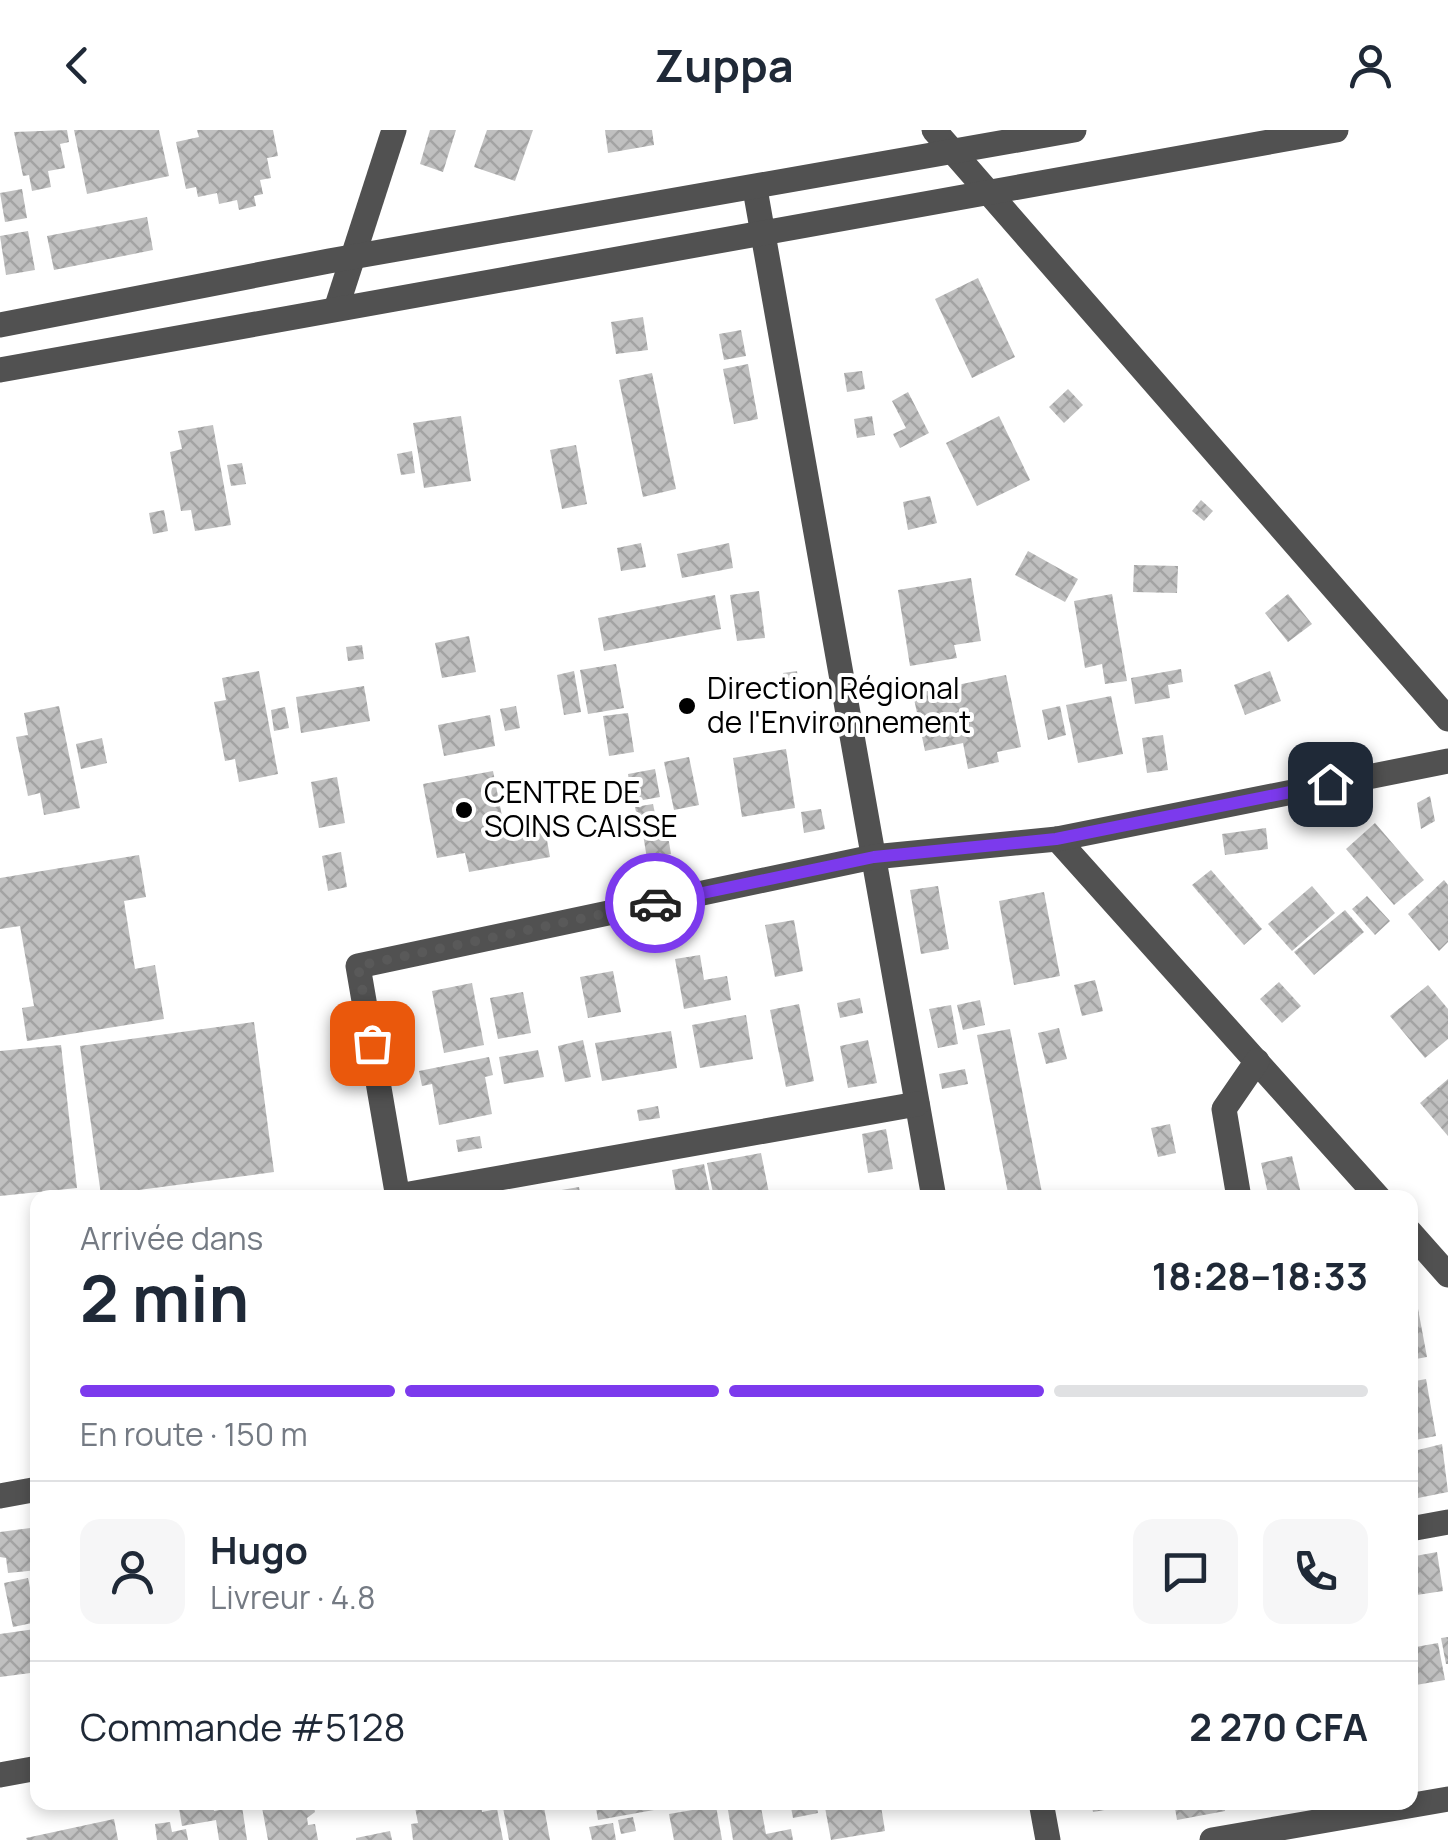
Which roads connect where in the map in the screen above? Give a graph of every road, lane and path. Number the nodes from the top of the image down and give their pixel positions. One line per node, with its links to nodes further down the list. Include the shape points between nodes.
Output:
1 (394, 130): 9 (street)
2 (934, 130): 5 (street)
3 (1074, 130): 5 (street)
4 (1336, 130): 7 (street)
5 (953, 152): 6 (street); 7 (street)
6 (755, 190): 8 (street); 9 (street)
7 (988, 192): 8 (street); 13 (street)
8 (763, 234): 10 (street); 16 (street)
9 (353, 257): 10 (street); 11 (street)
10 (337, 306): 12 (street)
11 (0, 325)
12 (0, 370)
13 (1448, 720)
14 (1448, 761): 15 (street)
15 (1056, 839): 16 (street); 17 (street)
16 (874, 857): 18 (street); 19 (street, via 358,966)
17 (1256, 1062): 22 (street, via 1224,1110); 23 (street)
18 (918, 1104): 20 (street); 21 (street)
19 (397, 1190)
20 (437, 1190)
21 (933, 1190)
22 (1238, 1190)
23 (1372, 1190)
24 (1418, 1241): 25 (street)
25 (1448, 1274)
26 (30, 1490): 27 (street)
27 (0, 1496)
28 (1448, 1522): 29 (street)
29 (1418, 1528)
30 (30, 1769): 31 (street)
31 (0, 1775)
32 (1448, 1799): 33 (street)
33 (1418, 1805)
34 (1042, 1810): 37 (street)
35 (1397, 1810): 36 (street)
36 (1350, 1820): 38 (street)
37 (1048, 1840)
38 (1212, 1840)

